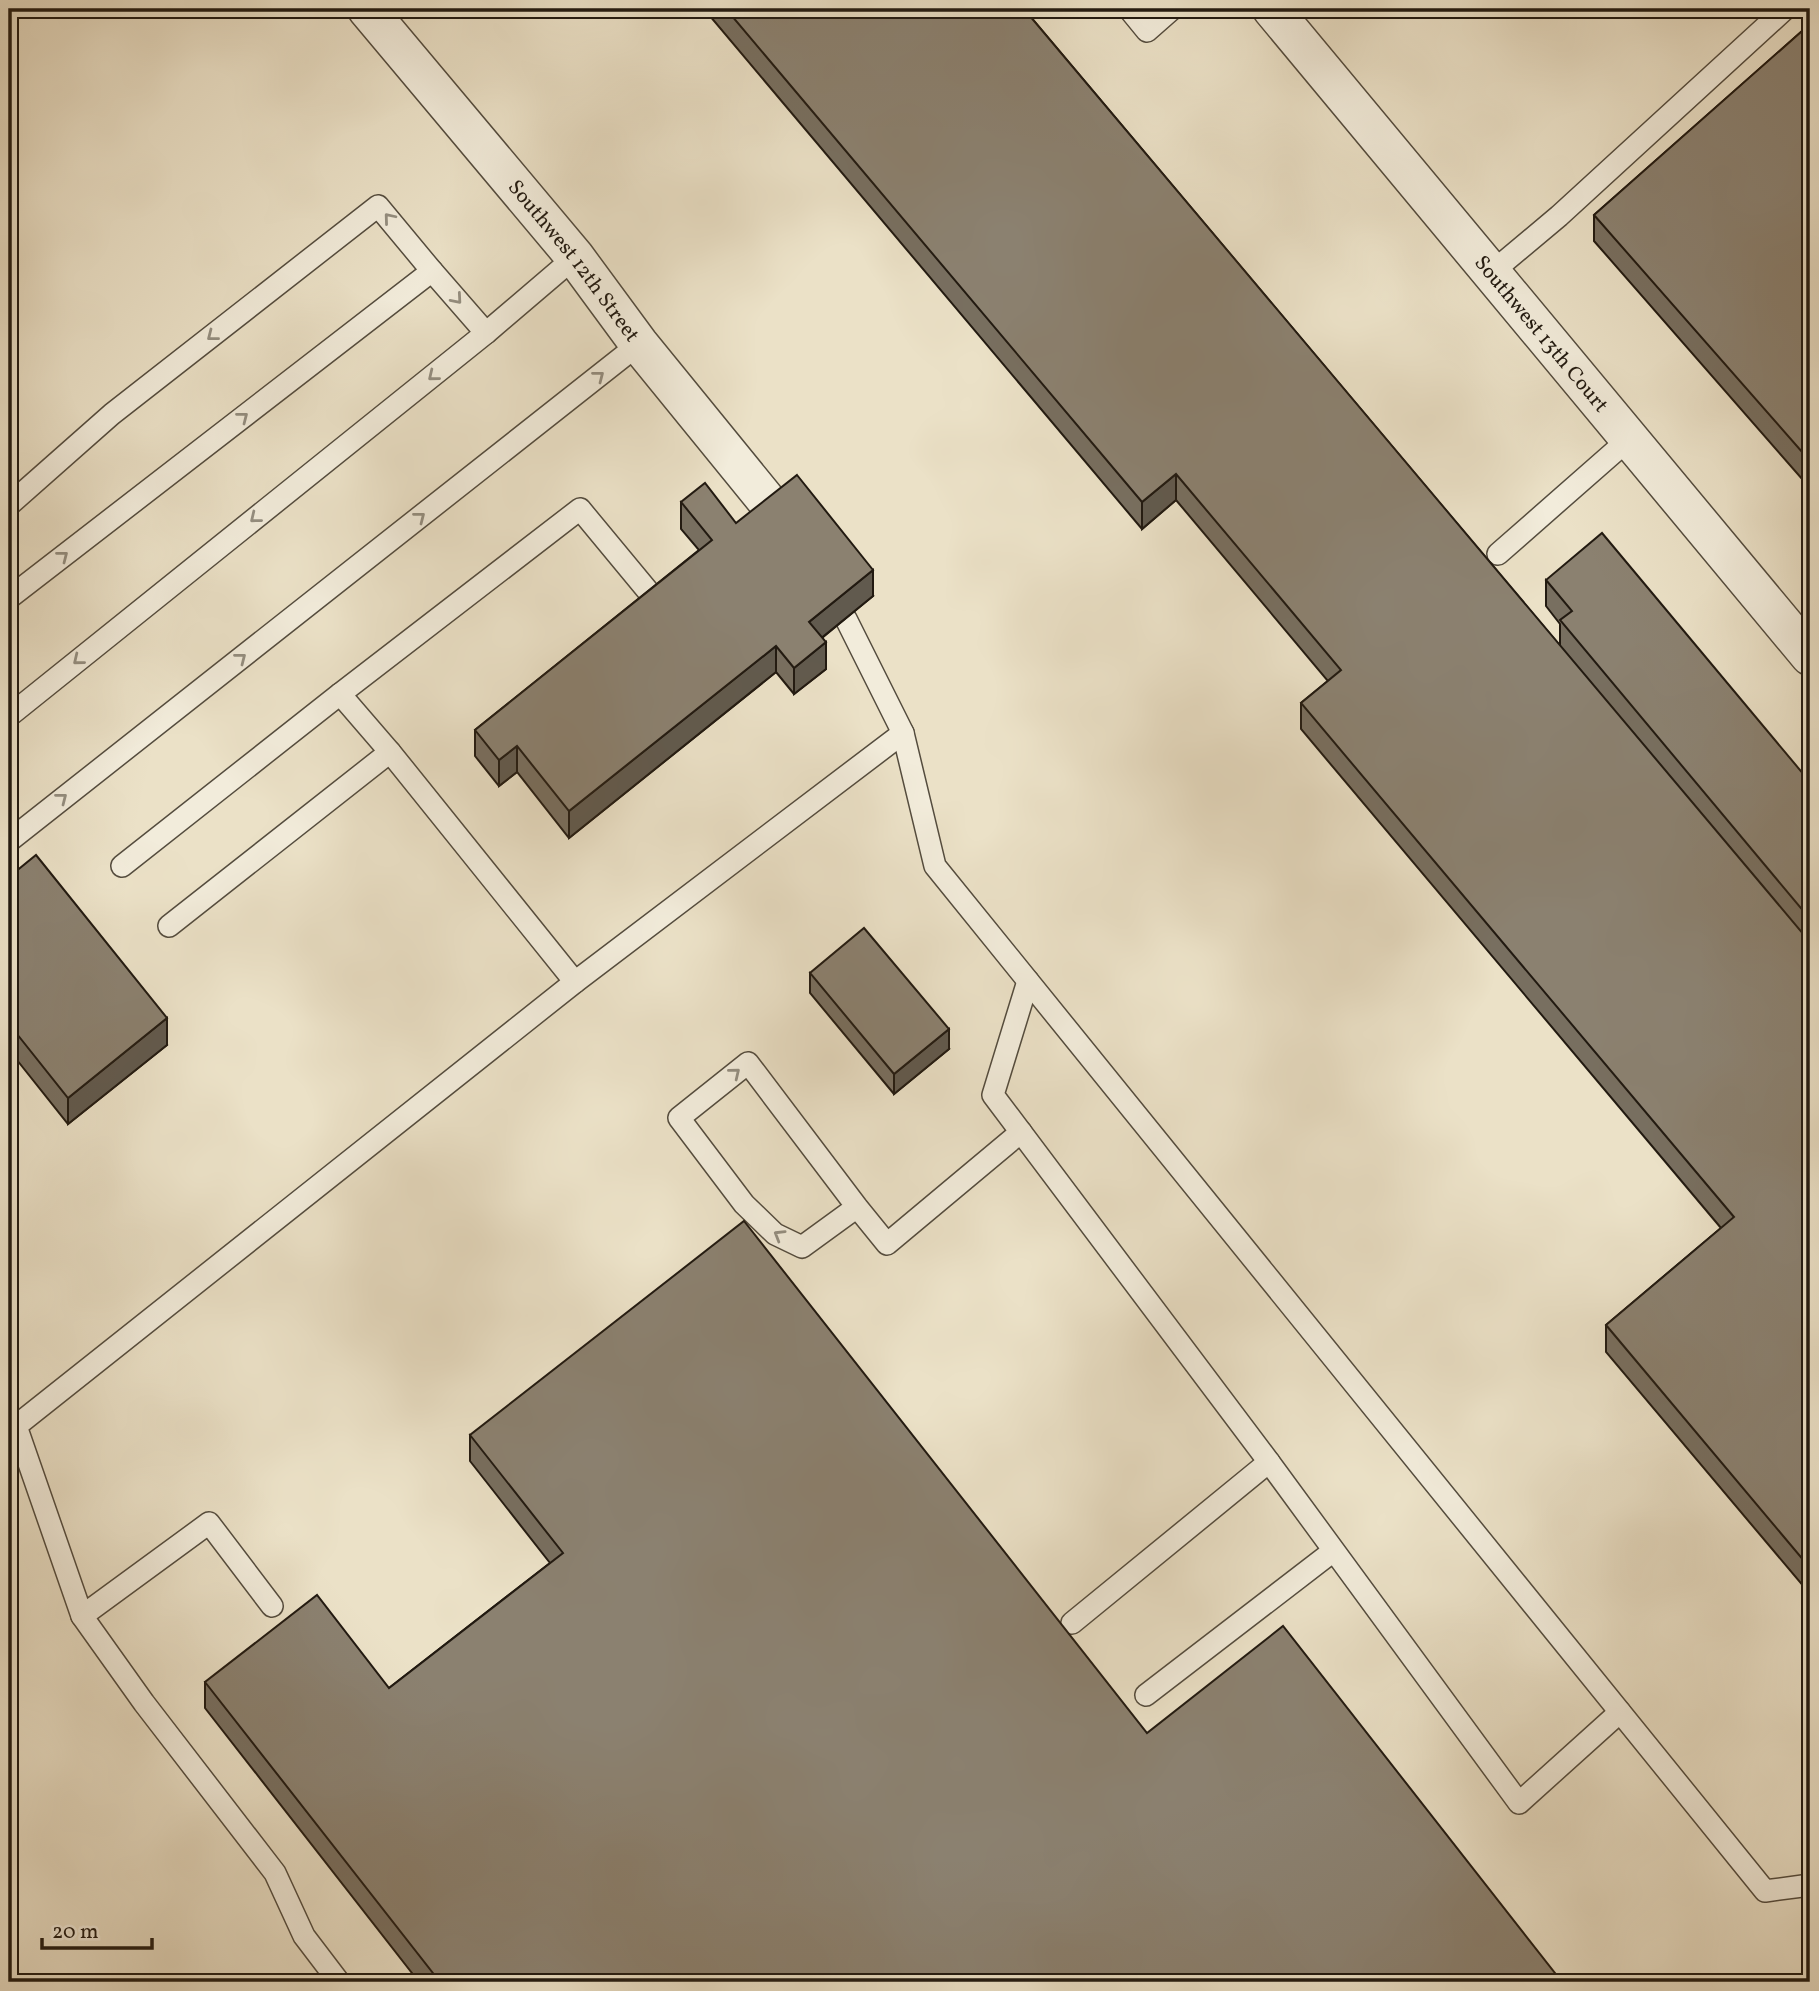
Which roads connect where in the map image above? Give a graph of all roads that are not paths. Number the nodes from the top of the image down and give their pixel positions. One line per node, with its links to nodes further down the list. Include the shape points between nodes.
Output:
1 (366, 9): 6 (street, Southwest 12th Street)
2 (1129, 9): 3 (lane, via 1147,31)
3 (1172, 9)
4 (1272, 9): 8 (street, Southwest 13th Court)
5 (1785, 9): 8 (lane, via 1570,207)
6 (575, 257): 9 (lane); 10 (street, Southwest 12th Street)
7 (432, 271): 9 (lane, one-way to 9); 12 (lane, one-way to 12, via 379,206 112,414); 16 (lane, one-way to 7)
8 (1491, 273): 11 (street, Southwest 13th Court)
9 (486, 333): 20 (lane, one-way to 20)
10 (639, 344): 13 (street, Southwest 12th Street); 23 (lane, one-way to 10)
11 (1629, 439): 14 (lane); 18 (street, Southwest 13th Court)
12 (9, 505)
13 (779, 516)
14 (1498, 555)
15 (652, 596): 19 (lane, via 580,509)
16 (9, 597)
17 (846, 619): 21 (lane)
18 (1805, 638)
19 (340, 694): 22 (lane); 24 (lane)
20 (9, 716)
21 (903, 733): 26 (lane, via 935,866); 27 (lane)
22 (390, 752): 25 (lane); 27 (lane)
23 (9, 841)
24 (122, 866)
25 (170, 926)
26 (1028, 981): 28 (lane, via 993,1095); 36 (lane)
27 (575, 982): 33 (lane, via 16,1426)
28 (1021, 1132): 29 (lane, via 887,1244); 30 (lane)
29 (857, 1208): 29 (lane, one-way to 29, via 802,1247 775,1234 744,1204 679,1118 748,1063)
30 (1269, 1462): 31 (lane); 34 (lane)
31 (1332, 1552): 35 (lane); 36 (lane, via 1519,1803)
32 (272, 1606): 33 (lane, via 209,1523)
33 (82, 1616): 38 (lane, via 275,1873 304,1936)
34 (1072, 1623)
35 (1146, 1695)
36 (1620, 1712): 37 (lane, via 1765,1891)
37 (1810, 1885)
38 (340, 1982)

